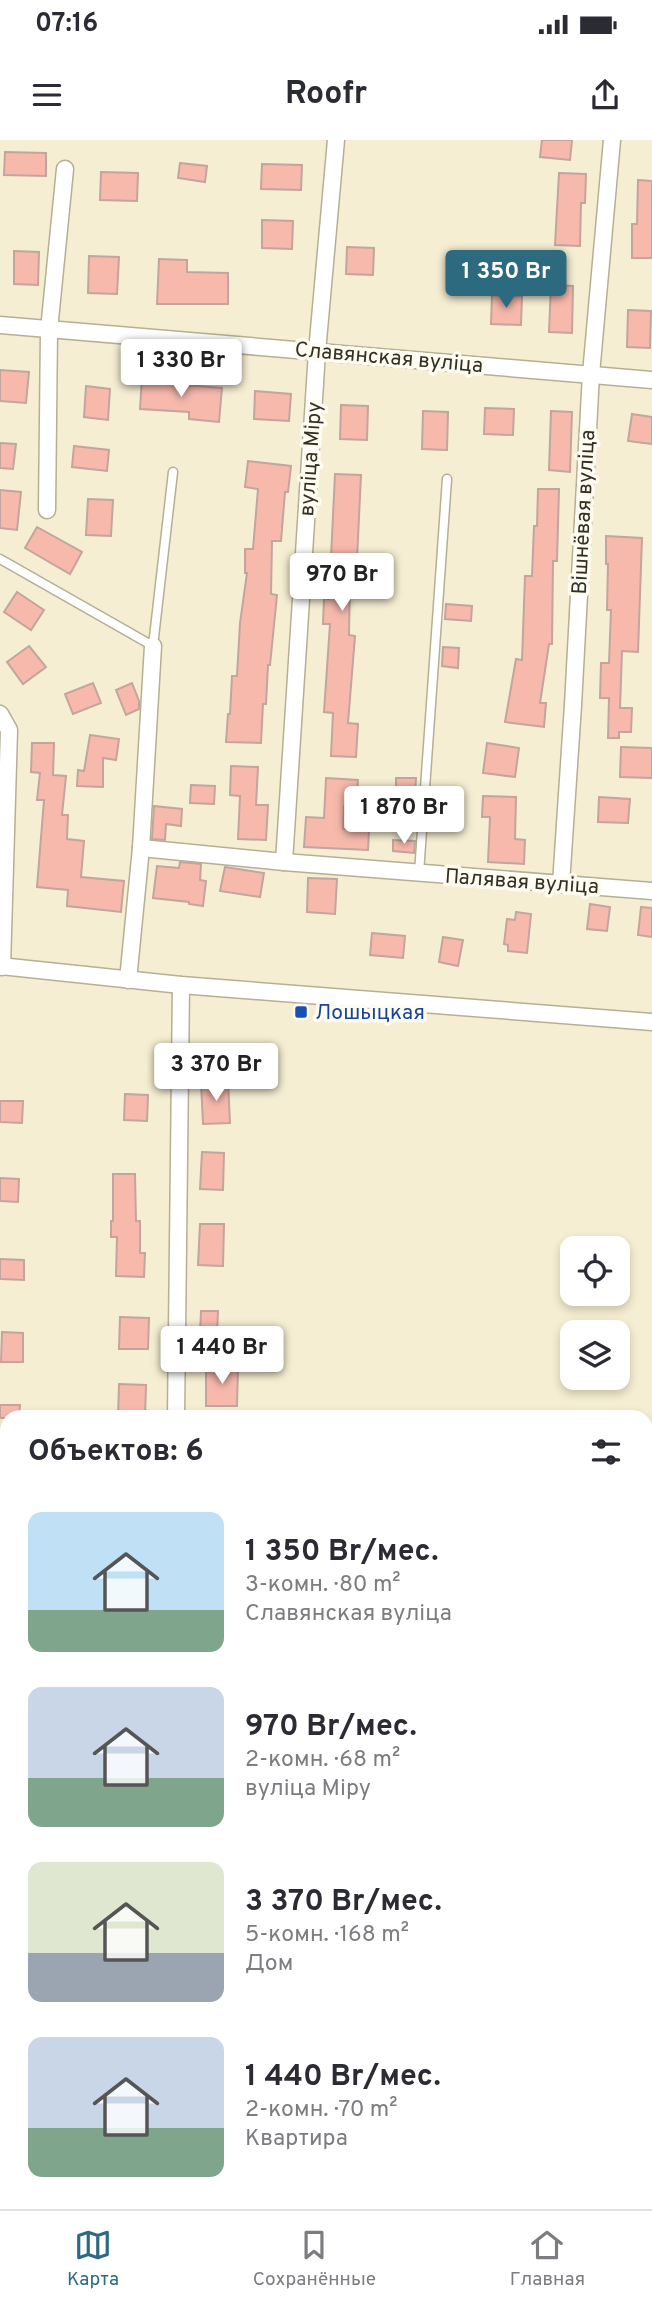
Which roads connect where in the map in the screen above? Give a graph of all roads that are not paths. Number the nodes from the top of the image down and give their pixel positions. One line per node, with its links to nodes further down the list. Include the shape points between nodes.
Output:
1 (336, 140): 6 (street, вуліца Міру)
2 (612, 140): 7 (street, Вішнёвая вуліца)
3 (65, 169): 5 (street)
4 (0, 325): 5 (street, Славянская вуліца)
5 (49, 330): 6 (street, Славянская вуліца); 11 (street)
6 (317, 352): 7 (street, Славянская вуліца); 16 (street, вуліца Міру)
7 (591, 374): 8 (street, Славянская вуліца); 18 (street, Вішнёвая вуліца)
8 (652, 380)
9 (173, 472): 13 (lane)
10 (447, 479): 17 (lane)
11 (47, 510)
12 (0, 559): 13 (lane)
13 (153, 646): 15 (street)
14 (0, 714): 20 (street, via 9,730)
15 (141, 848): 16 (street, Палявая вуліца); 21 (street)
16 (284, 862): 17 (street, Палявая вуліца)
17 (419, 873): 18 (street, Палявая вуліца)
18 (561, 884): 19 (street, Палявая вуліца)
19 (652, 891)
20 (1, 967): 21 (street)
21 (128, 980): 22 (street)
22 (181, 985): 23 (street); 24 (street)
23 (652, 1022)
24 (176, 1410)

